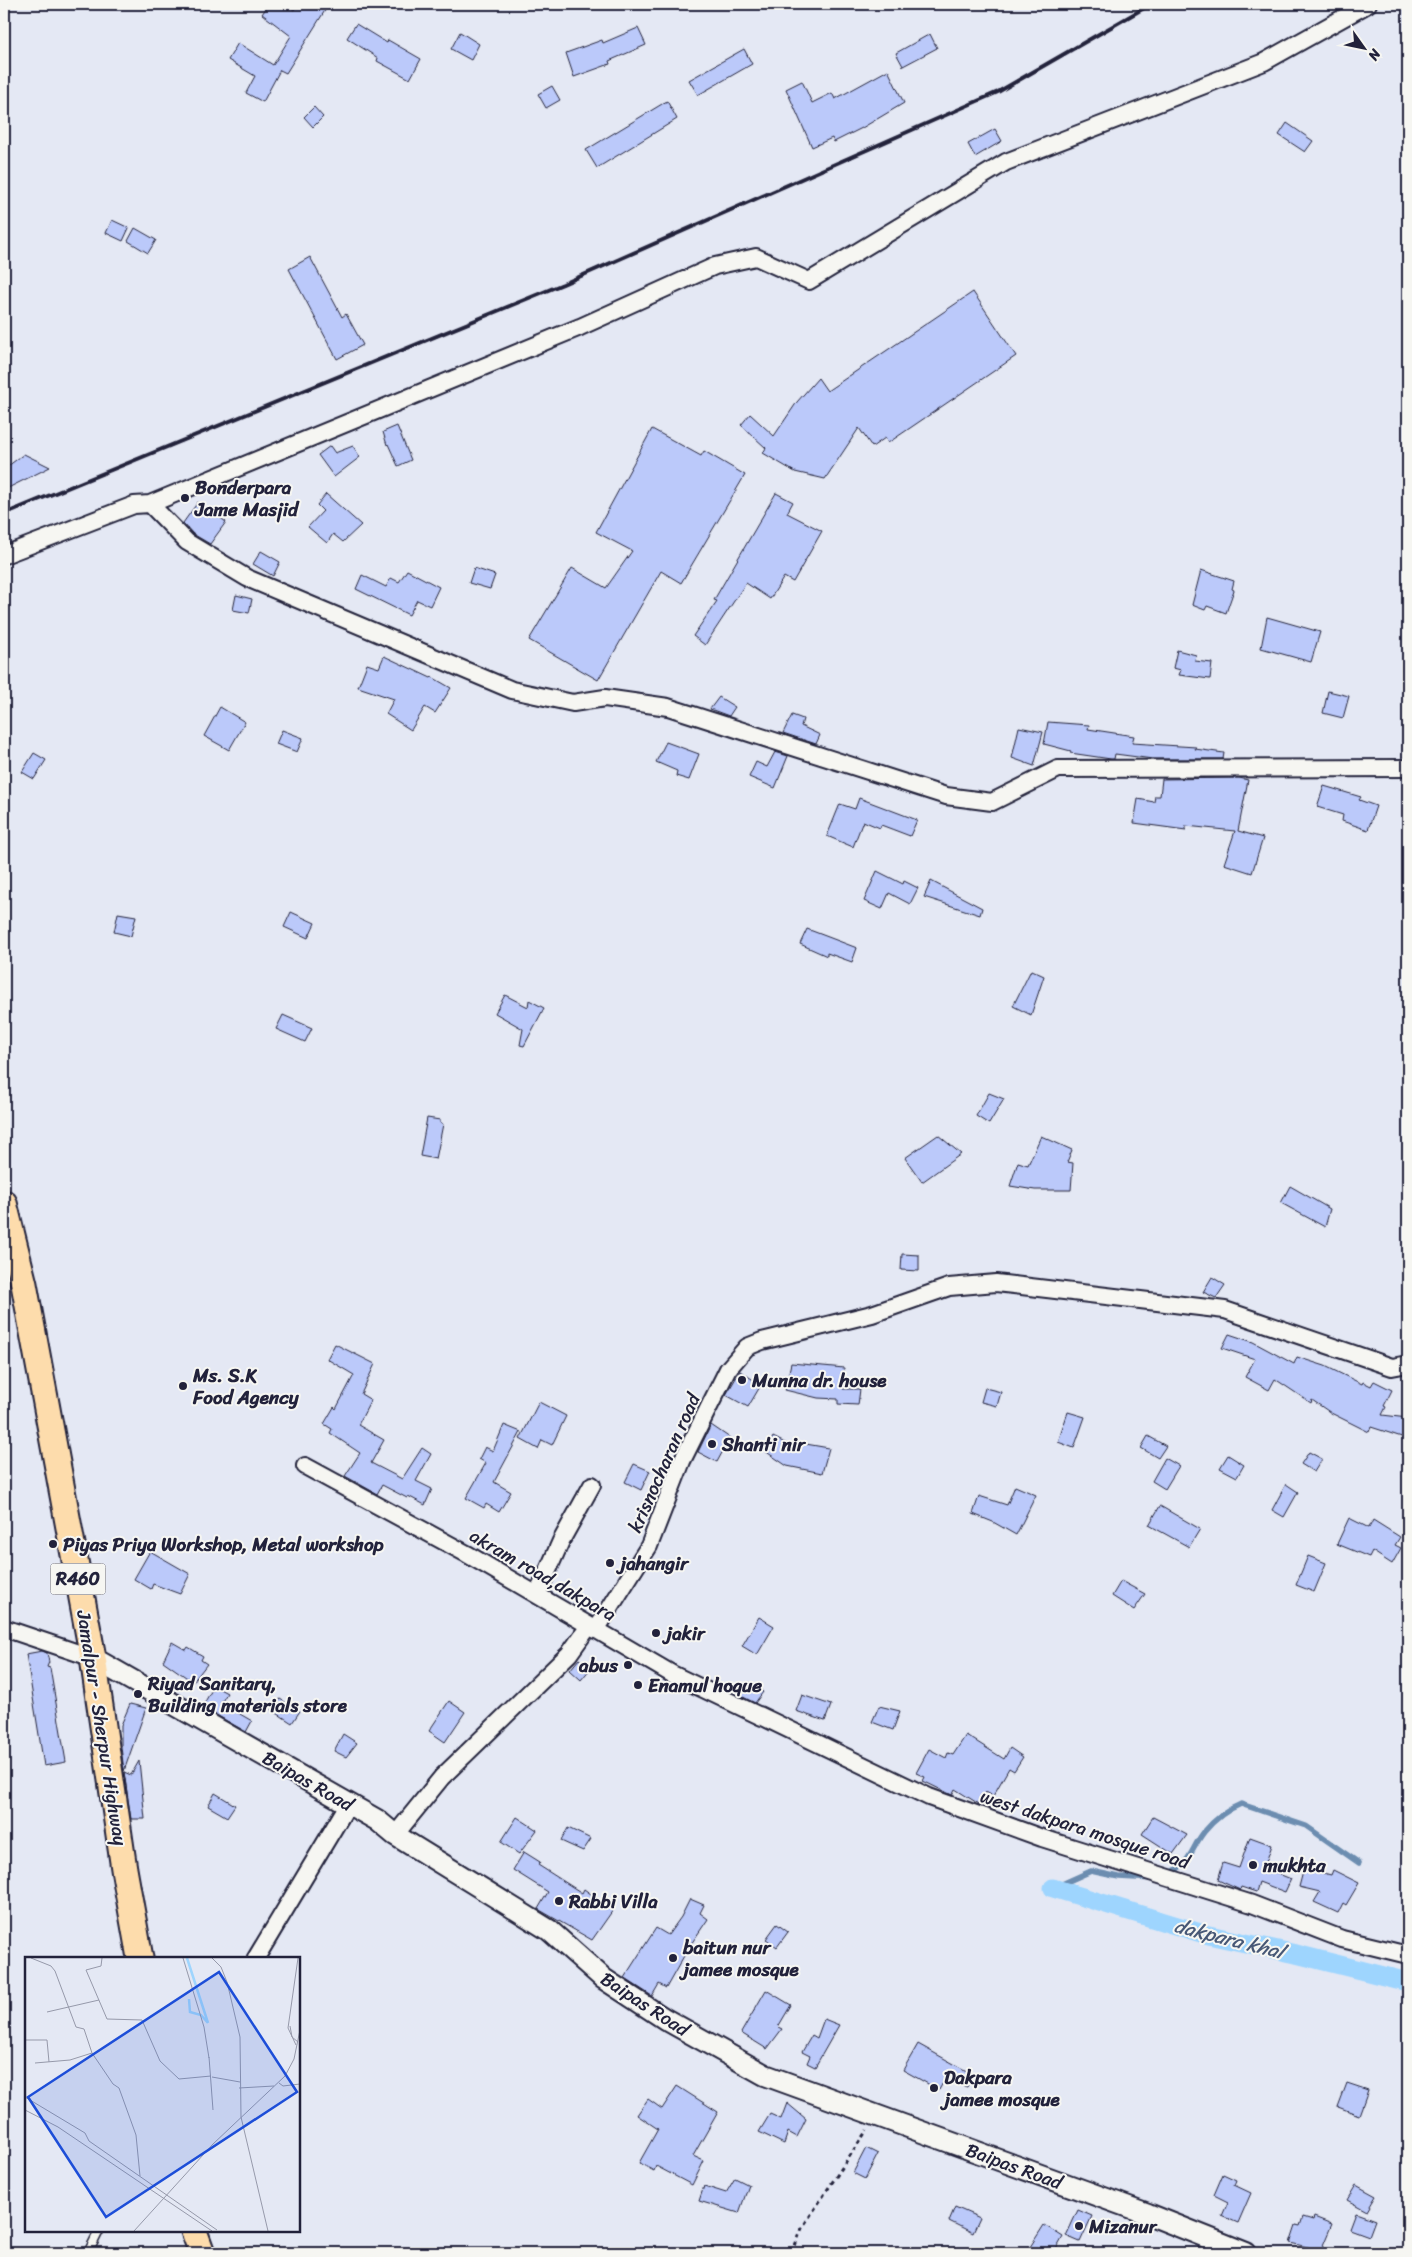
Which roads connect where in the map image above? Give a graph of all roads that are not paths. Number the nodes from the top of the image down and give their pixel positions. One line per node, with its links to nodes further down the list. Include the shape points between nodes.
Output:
1 (1368, 4): 2 (street, via 1264,62 1006,162 809,281 756,257 715,266 580,327)
2 (150, 504): 3 (street, via 134,505); 4 (street, via 186,542 247,578 512,690 572,703 605,698 668,707 946,796 992,802 1058,769)
3 (4, 555)
4 (1408, 768)
5 (4, 1203): 12 (main road, Jamalpur - Sherpur Highway / R460, via 24,1284)
6 (1408, 1364): 11 (street, krisnocharan road, via 1392,1367 1225,1310 996,1283 949,1287 872,1314 754,1344 747,1347 728,1369 682,1461 650,1546)
7 (305, 1466): 9 (street, akram road,dakpara)
8 (592, 1486): 9 (street, via 561,1541)
9 (537, 1595): 11 (street, akram road,dakpara)
10 (4, 1628): 12 (street)
11 (593, 1628): 13 (street, akram road,dakpara, via 672,1674); 15 (street, krisnocharan road, via 442,1777)
12 (93, 1658): 14 (street, Baipas Road); 17 (main road, Jamalpur - Sherpur Highway / R460)
13 (760, 1716): 16 (street, west dakpara mosque road, via 930,1797 1023,1832 1252,1904 1342,1939)
14 (349, 1803): 15 (street, Baipas Road); 18 (street)
15 (395, 1835): 23 (street, Baipas Road, via 548,1930 604,1979 665,2019 765,2075 1148,2214)
16 (1408, 1955)
17 (140, 1957)
18 (257, 1957)
19 (98, 2232): 21 (lane)
20 (194, 2232): 22 (main road)
21 (88, 2253)
22 (202, 2253)
23 (1246, 2253)

